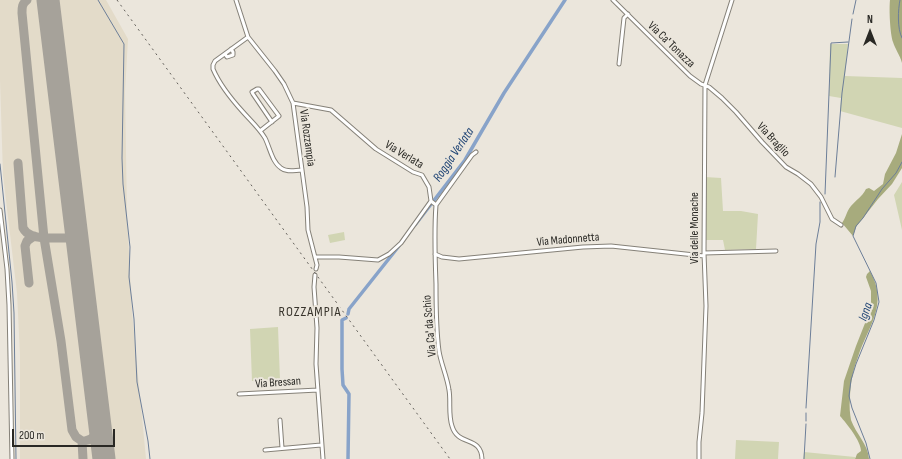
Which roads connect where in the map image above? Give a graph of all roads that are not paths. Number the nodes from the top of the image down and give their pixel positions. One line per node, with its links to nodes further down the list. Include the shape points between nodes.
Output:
1 (236, 0): 5 (street, Via Rozzampia)
2 (613, 0): 4 (street, Via Ca' Tonazza)
3 (732, 0): 7 (street, Via delle Monache)
4 (628, 14): 6 (street, via 624,18); 7 (street, Via Ca' Tonazza, via 690,76)
5 (248, 37): 8 (street, Via Rozzampia, via 284,84); 10 (street, via 215,61 213,69 235,102)
6 (619, 64)
7 (705, 85): 15 (street, Via Braglio, via 736,112 786,167 811,184 832,219); 18 (street, Via delle Monache)
8 (293, 103): 12 (street, Via Rozzampia); 13 (street, Via Verlata, via 331,110 376,149 422,176 429,187)
9 (272, 122): 9 (street, via 279,116 257,88 252,92); 10 (street)
10 (260, 131): 12 (street, via 282,169)
11 (476, 152): 13 (street)
12 (302, 170): 19 (street, Via Rozzampia, via 308,230)
13 (433, 203): 17 (street, Via Ca' da Schio); 19 (street, via 401,243 378,260 339,256)
14 (0, 210): 28 (street, via 9,305)
15 (841, 225)
16 (776, 251): 18 (street)
17 (435, 254): 18 (street, Via Madonnetta, via 459,259 583,246); 30 (street, Via Ca' da Schio, via 438,335 450,391 451,424 454,434 475,443 480,449)
18 (704, 254): 31 (street, Via delle Monache, via 706,306)
19 (314, 257): 20 (street, Via Rozzampia)
20 (316, 269)
21 (315, 275): 22 (street)
22 (318, 390): 23 (street, Via Bressan); 25 (street)
23 (239, 394)
24 (280, 420): 26 (street)
25 (322, 445): 26 (street); 29 (street)
26 (282, 448): 27 (street)
27 (265, 450)
28 (12, 459)
29 (323, 459)
30 (482, 459)
31 (699, 459)

